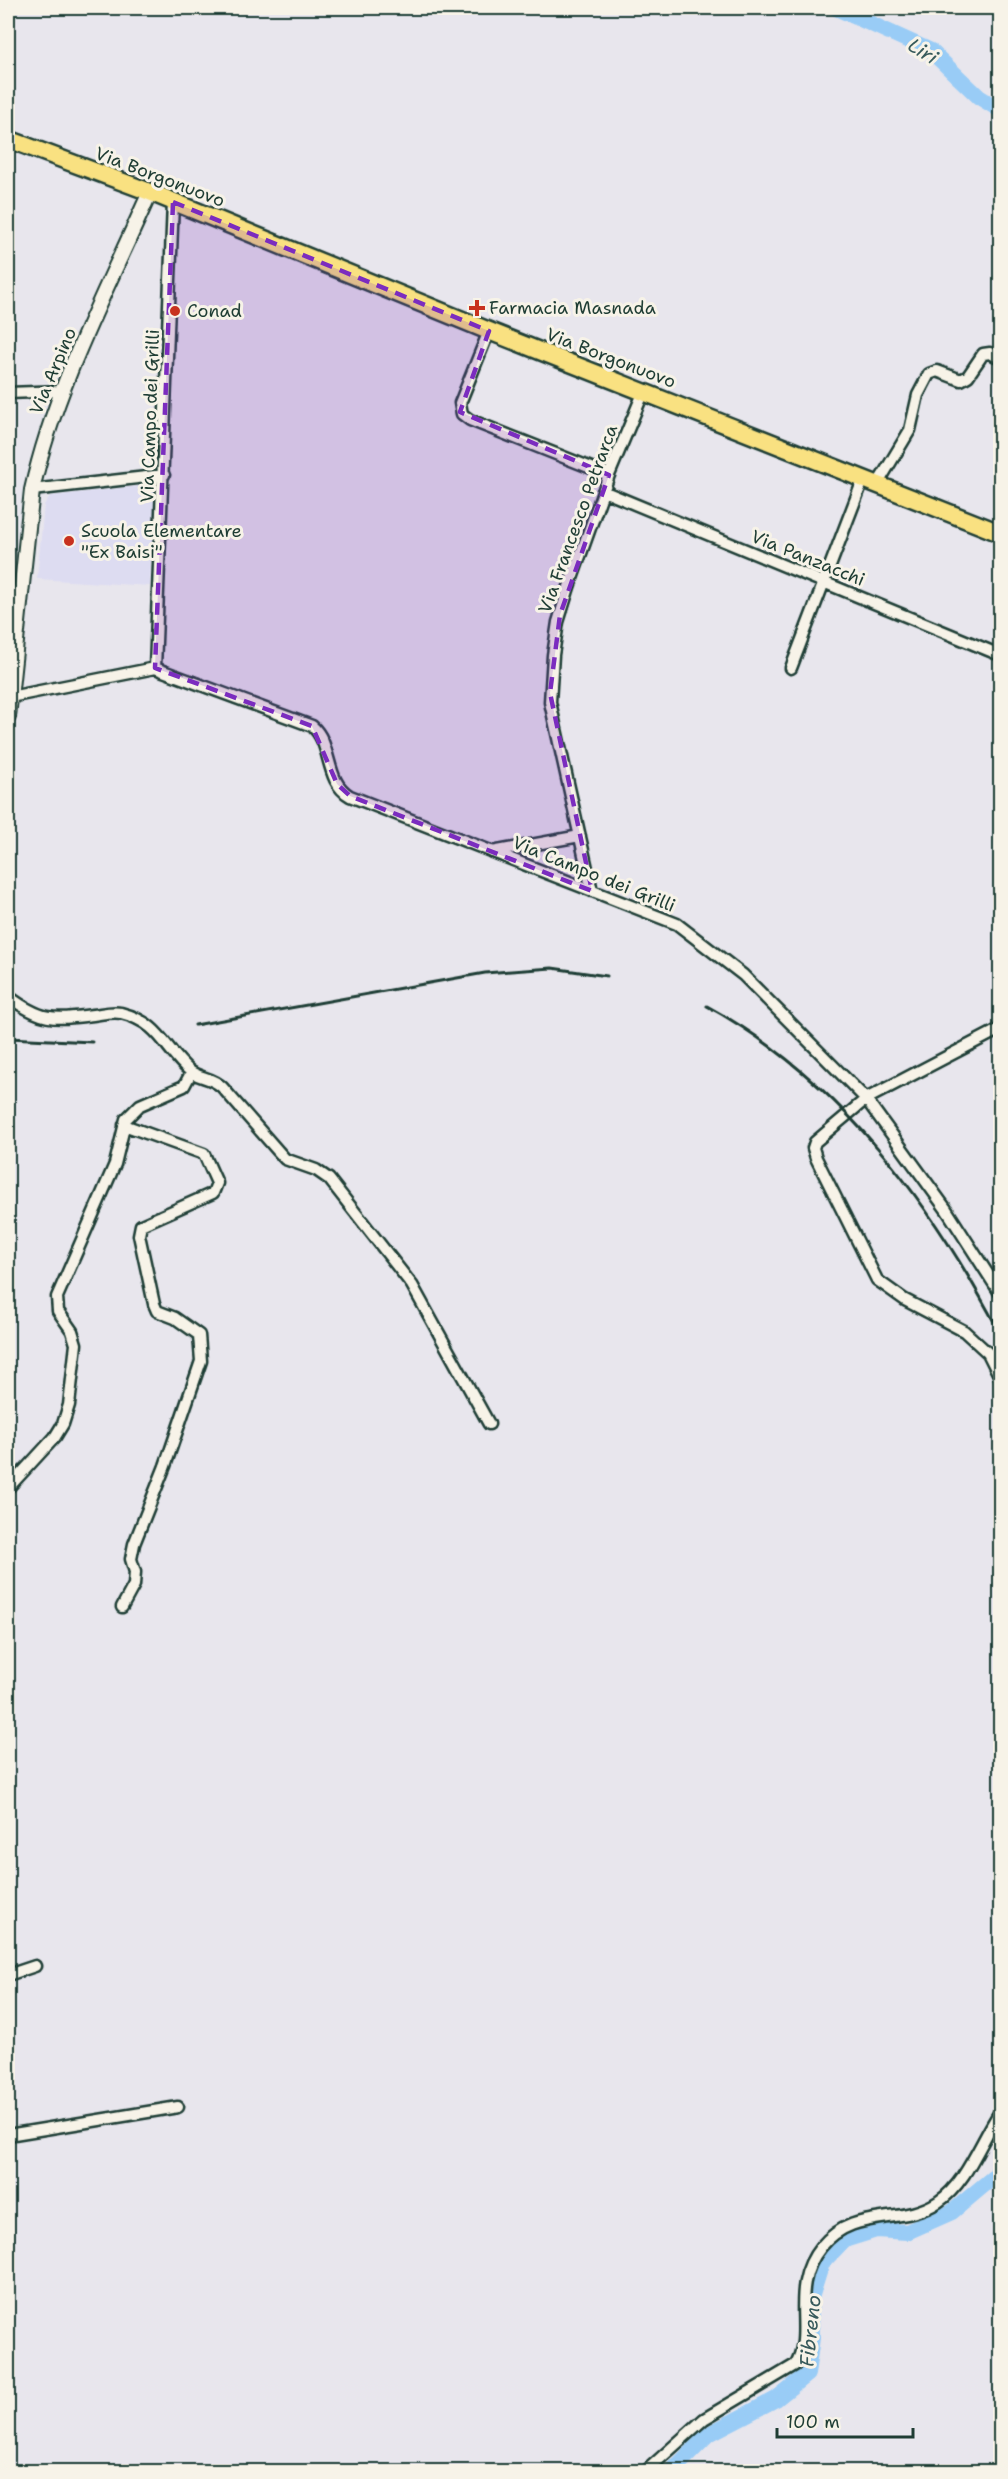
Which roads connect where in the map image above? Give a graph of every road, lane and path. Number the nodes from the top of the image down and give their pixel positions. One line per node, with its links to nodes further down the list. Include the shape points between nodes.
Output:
1 (8, 140): 2 (main road, Via Borgonuovo)
2 (150, 192): 3 (main road, Via Borgonuovo); 6 (street, Via Arpino)
3 (173, 202): 4 (main road, Via Borgonuovo); 9 (street, Via Campo dei Grilli)
4 (489, 331): 7 (main road, Via Borgonuovo); 10 (street, via 460,403 462,414)
5 (1000, 358): 11 (street, via 990,353 981,355 961,380 937,371 929,374 917,399 910,430)
6 (63, 391): 8 (street); 12 (street, Via Arpino, via 46,434)
7 (644, 391): 10 (street, Via Francesco Petrarca); 11 (main road, Via Borgonuovo)
8 (8, 393)
9 (164, 475): 12 (street); 17 (street, Via Campo dei Grilli)
10 (609, 475): 13 (street, Via Francesco Petrarca)
11 (870, 482): 14 (main road, Via Borgonuovo); 15 (street)
12 (32, 490): 19 (street, Via Arpino)
13 (603, 491): 15 (street, Via Panzacchi); 21 (street, Via Francesco Petrarca, via 560,615 550,688)
14 (1000, 533)
15 (824, 582): 16 (street, Via Panzacchi); 18 (street)
16 (1000, 655)
17 (155, 668): 19 (street); 22 (street, Via Campo dei Grilli, via 309,723 320,734 335,781 344,792)
18 (791, 668)
19 (10, 697): 20 (street, Via Arpino)
20 (8, 717)
21 (580, 836): 22 (street); 23 (street, Via Francesco Petrarca)
22 (492, 852): 23 (street, Via Campo dei Grilli)
23 (592, 891): 27 (street, Via Campo dei Grilli, via 677,924 716,953)
24 (8, 996): 26 (street, via 47,1018 114,1012 126,1015 159,1033)
25 (1000, 1029): 27 (street)
26 (191, 1073): 28 (street, via 184,1086 137,1107); 31 (street, via 217,1082 285,1158 323,1174 342,1194 412,1285)
27 (866, 1099): 29 (street, Via Campo dei Grilli, via 946,1209); 30 (street, via 816,1140 813,1148 871,1270 893,1293 964,1331 989,1355)
28 (124, 1125): 32 (street, via 115,1164 57,1297 58,1311 76,1344 63,1424); 33 (street, via 204,1154 217,1184 213,1193 141,1225 139,1235 157,1311 199,1335 201,1361 134,1544 134,1585)
29 (1000, 1293)
30 (1000, 1377)
31 (489, 1424)
32 (8, 1488)
33 (122, 1606)
34 (35, 1966): 35 (street)
35 (8, 1975)
36 (178, 2107): 38 (street)
37 (1000, 2112): 39 (street, via 958,2181 941,2200 919,2211 858,2221 827,2240 813,2258 805,2278 802,2347 793,2367 704,2419)
38 (8, 2135)
39 (645, 2472)

